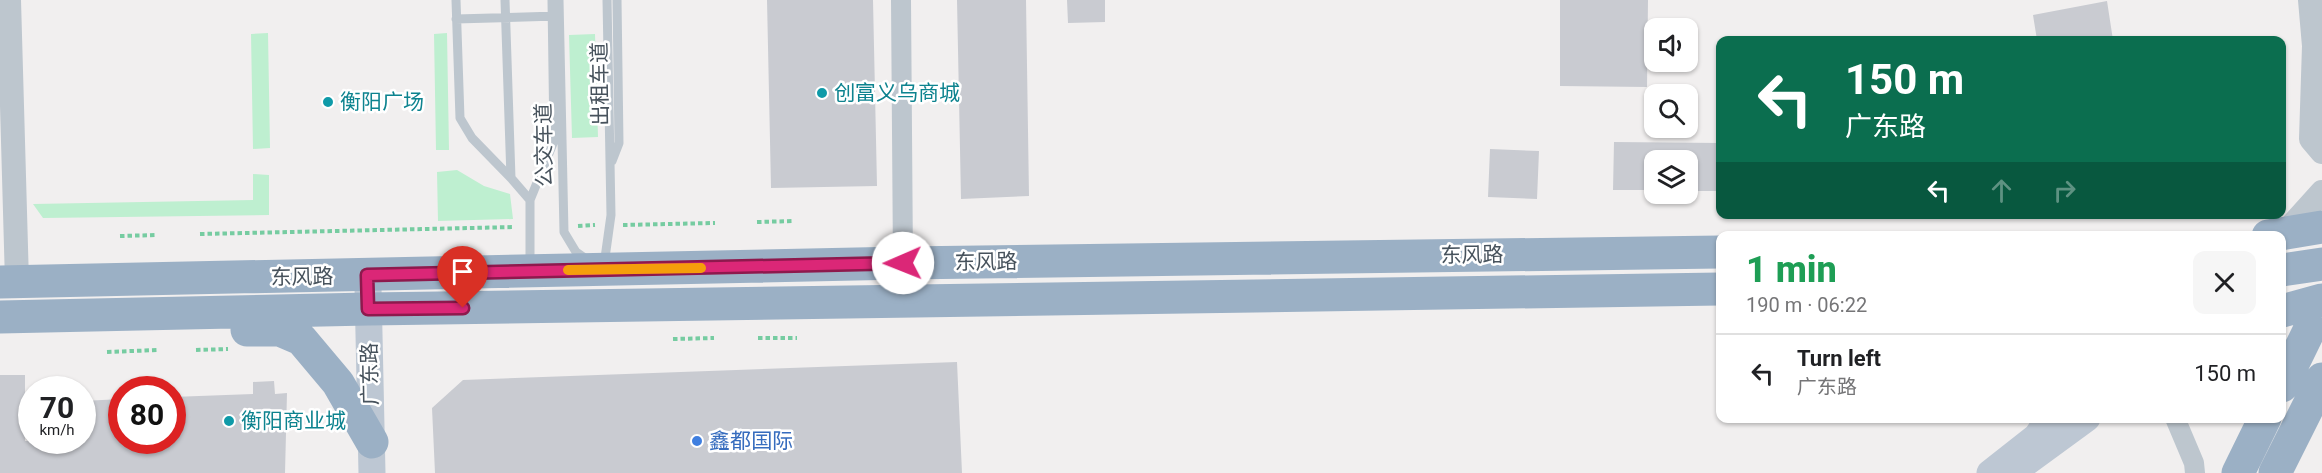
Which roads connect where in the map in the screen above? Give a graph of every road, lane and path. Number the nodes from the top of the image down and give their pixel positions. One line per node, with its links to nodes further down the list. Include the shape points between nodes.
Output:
1 (9, 0): 37 (street)
2 (456, 0): 12 (lane)
3 (506, 0): 11 (lane)
4 (552, 0): 10 (lane)
5 (559, 0): 10 (lane, 公交车道)
6 (607, 0): 14 (lane, 出租车道)
7 (617, 0): 14 (lane, 出租车道, via 619,143)
8 (901, 0): 31 (street)
9 (2310, 0): 13 (street, via 2314,46 2311,139)
10 (555, 16): 11 (lane); 17 (lane, via 554,141); 22 (lane, 公交车道)
11 (506, 18): 12 (lane); 15 (lane)
12 (456, 19): 15 (lane, via 460,118 472,138)
13 (2322, 152)
14 (610, 167): 21 (lane, 出租车道)
15 (511, 178): 17 (lane)
16 (2322, 192): 25 (street)
17 (530, 200): 23 (lane)
18 (794, 220): 19 (path)
19 (757, 222)
20 (715, 223): 21 (path)
21 (609, 225): 22 (path); 35 (lane, 出租车道)
22 (564, 226): 35 (lane, 公交车道, via 576,252)
23 (530, 227): 27 (path); 34 (lane)
24 (2322, 227): 26 (highway)
25 (2280, 231)
26 (2286, 233)
27 (200, 234)
28 (157, 235): 29 (path)
29 (120, 236)
30 (1716, 252): 31 (highway, 东风路)
31 (903, 263): 35 (highway, 东风路)
32 (2322, 264): 33 (highway)
33 (2286, 269)
34 (530, 270): 35 (highway, 东风路); 36 (highway, 东风路)
35 (603, 270)
36 (367, 275): 37 (highway, 东风路); 41 (main road, 广东路)
37 (9, 282)
38 (1716, 289): 41 (highway, 东风路)
39 (2322, 300): 42 (highway)
40 (2322, 304): 54 (highway)
41 (368, 309): 43 (highway, 东风路); 60 (main road, 广东路)
42 (2286, 310)
43 (6, 317): 60 (highway, via 150,328 280,330 301,339 338,383)
44 (714, 338): 47 (path)
45 (758, 338): 46 (path)
46 (797, 338)
47 (674, 339)
48 (2322, 340): 52 (highway)
49 (234, 349): 51 (path)
50 (158, 350): 53 (path)
51 (196, 350)
52 (2286, 351)
53 (107, 352)
54 (2286, 378)
55 (2322, 379): 65 (highway)
56 (2046, 423): 62 (main road, via 2037,436)
57 (2080, 423): 63 (main road)
58 (2177, 423): 64 (street)
59 (2262, 423): 61 (highway)
60 (372, 458)
61 (2239, 468)
62 (1990, 473)
63 (2012, 473)
64 (2195, 473)
65 (2275, 473)

